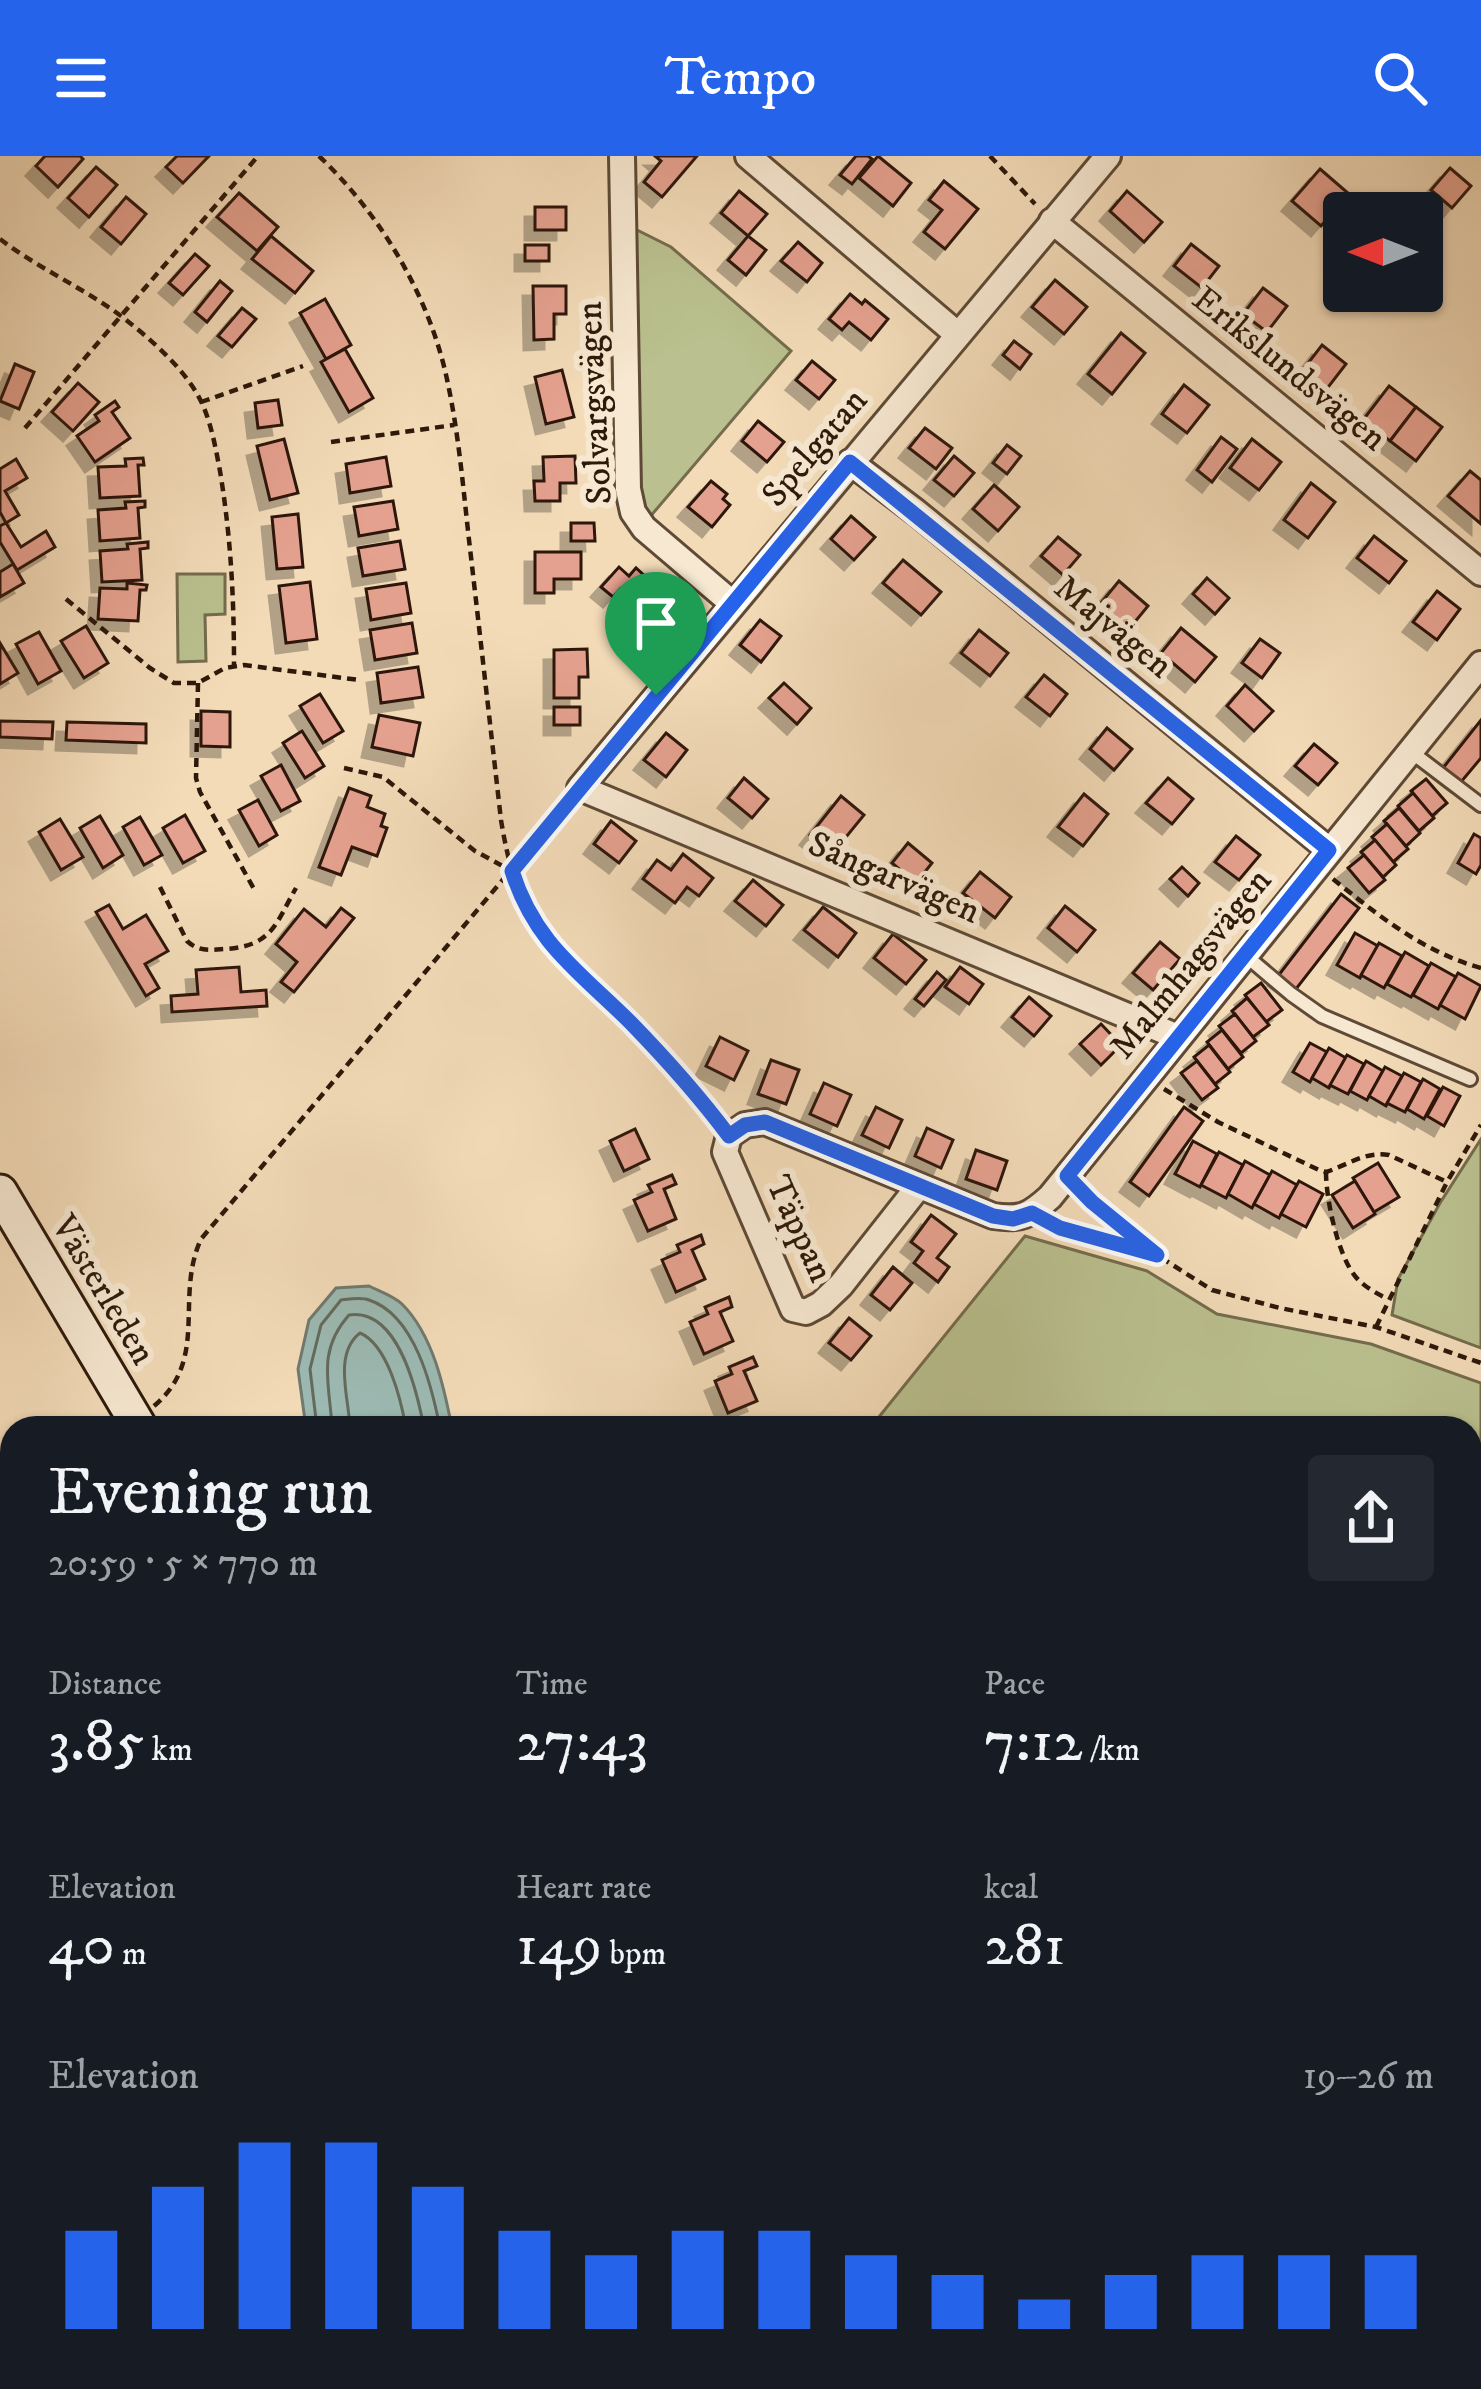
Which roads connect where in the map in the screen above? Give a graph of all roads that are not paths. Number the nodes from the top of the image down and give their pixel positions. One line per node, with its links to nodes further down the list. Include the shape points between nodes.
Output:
1 (622, 156): 8 (street, Solvargsvägen, via 632,512)
2 (748, 156): 5 (street)
3 (1108, 156): 4 (street, Spelgatan)
4 (1052, 220): 5 (street, Spelgatan); 7 (street, Erikslundsvägen)
5 (957, 334): 6 (street, Spelgatan)
6 (850, 462): 8 (street, Spelgatan); 13 (street, Majvägen)
7 (1481, 573)
8 (732, 603): 11 (street, Spelgatan)
9 (1481, 664): 10 (street, Malmhagsvägen)
10 (1410, 751): 12 (lane); 13 (street, Malmhagsvägen)
11 (580, 788): 15 (street, Sångarvägen)
12 (1481, 805)
13 (1323, 858): 14 (street, Malmhagsvägen)
14 (1244, 955): 15 (street, Malmhagsvägen); 16 (lane, via 1322,1016)
15 (1178, 1037): 17 (street, Malmhagsvägen, via 1032,1213 993,1216)
16 (1470, 1078)
17 (919, 1186): 17 (street, Täppan, via 765,1122 729,1136 725,1152 793,1309 806,1312 841,1285)
18 (0, 1192): 19 (street, Västerleden)
19 (132, 1416)

